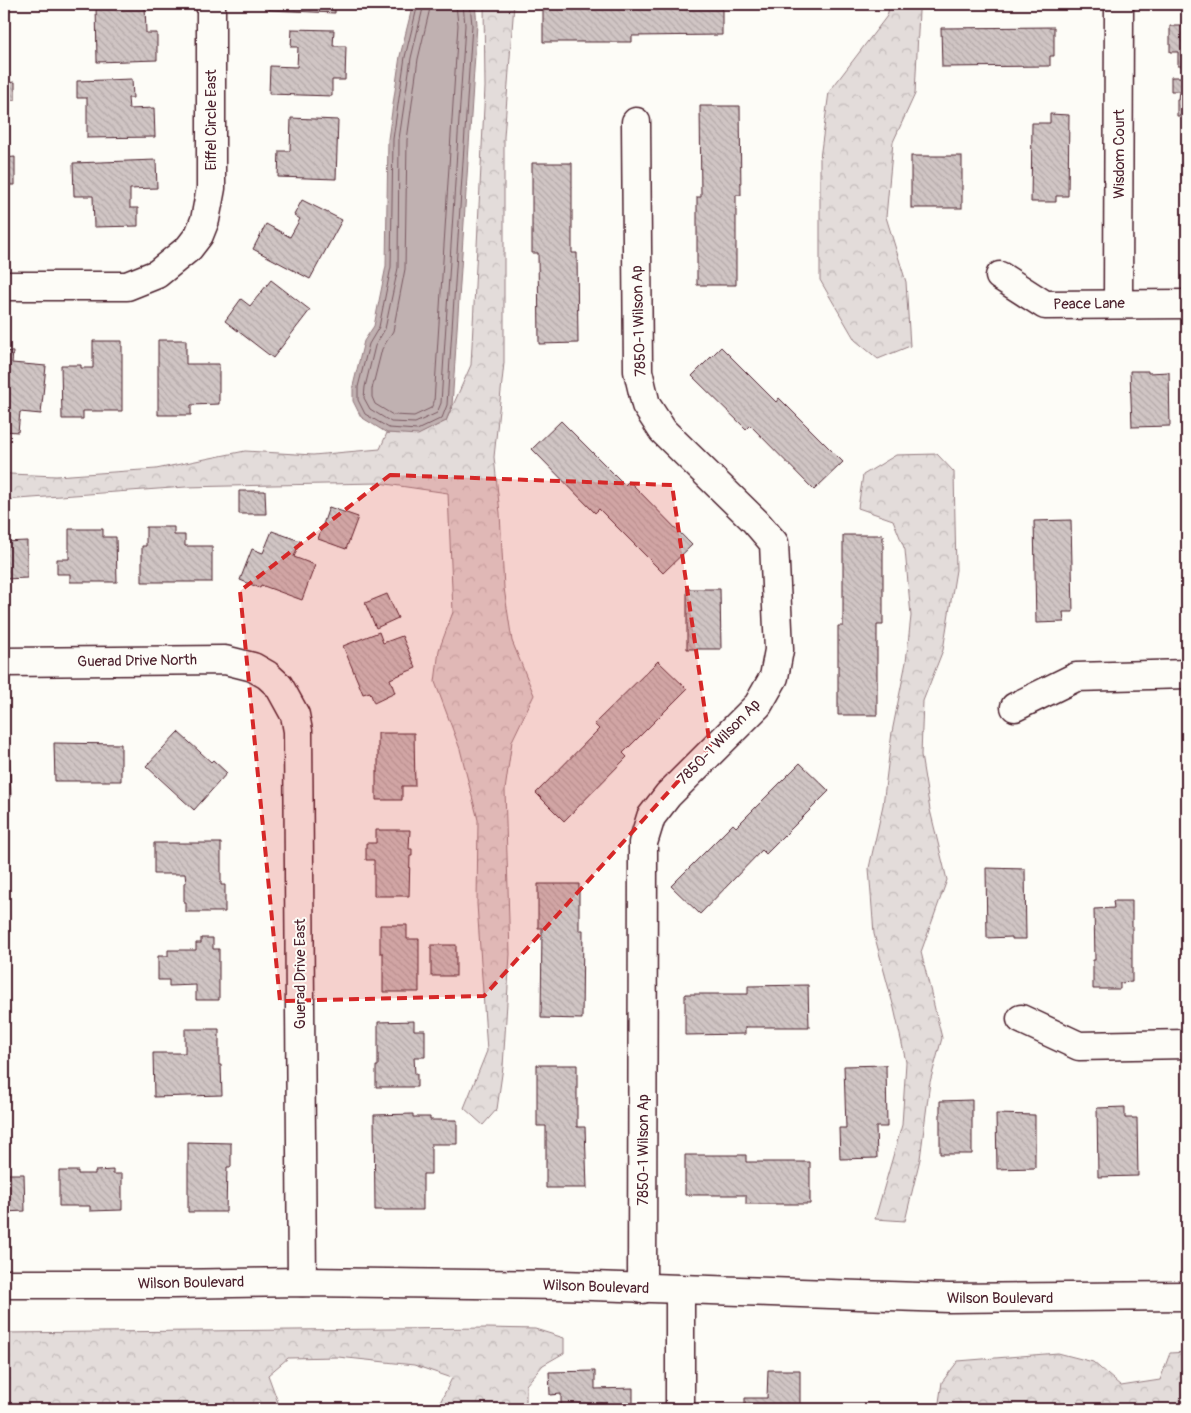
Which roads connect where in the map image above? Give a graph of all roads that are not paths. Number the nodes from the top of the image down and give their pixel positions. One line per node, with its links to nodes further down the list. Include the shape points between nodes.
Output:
1 (211, 4): 5 (street, Eiffel Circle East, via 211,188 199,235 189,248 157,274 127,286)
2 (1119, 4): 6 (street, Wisdom Court)
3 (636, 122): 16 (street, 7850-1 Wilson Ap, via 638,371 646,405 663,432 774,543 779,650 774,677 758,705 668,795 651,817 643,843)
4 (1000, 276): 6 (street, Peace Lane, via 1045,305)
5 (4, 286)
6 (1118, 304): 7 (street, Peace Lane)
7 (1187, 304)
8 (4, 662): 10 (street, Guerad Drive North, via 225,660 253,666)
9 (1187, 674): 11 (street, via 1076,677)
10 (267, 675): 14 (street, Guerad Drive East, via 279,686 295,714 298,731)
11 (1015, 707)
12 (1021, 1019): 13 (street, via 1079,1046)
13 (1187, 1044)
14 (302, 1282): 15 (street, Wilson Boulevard); 16 (street, Wilson Boulevard)
15 (4, 1284)
16 (642, 1288): 17 (street, Wilson Boulevard)
17 (680, 1290): 18 (street, Wilson Boulevard, via 949,1298); 19 (street)
18 (1187, 1296)
19 (680, 1409)

